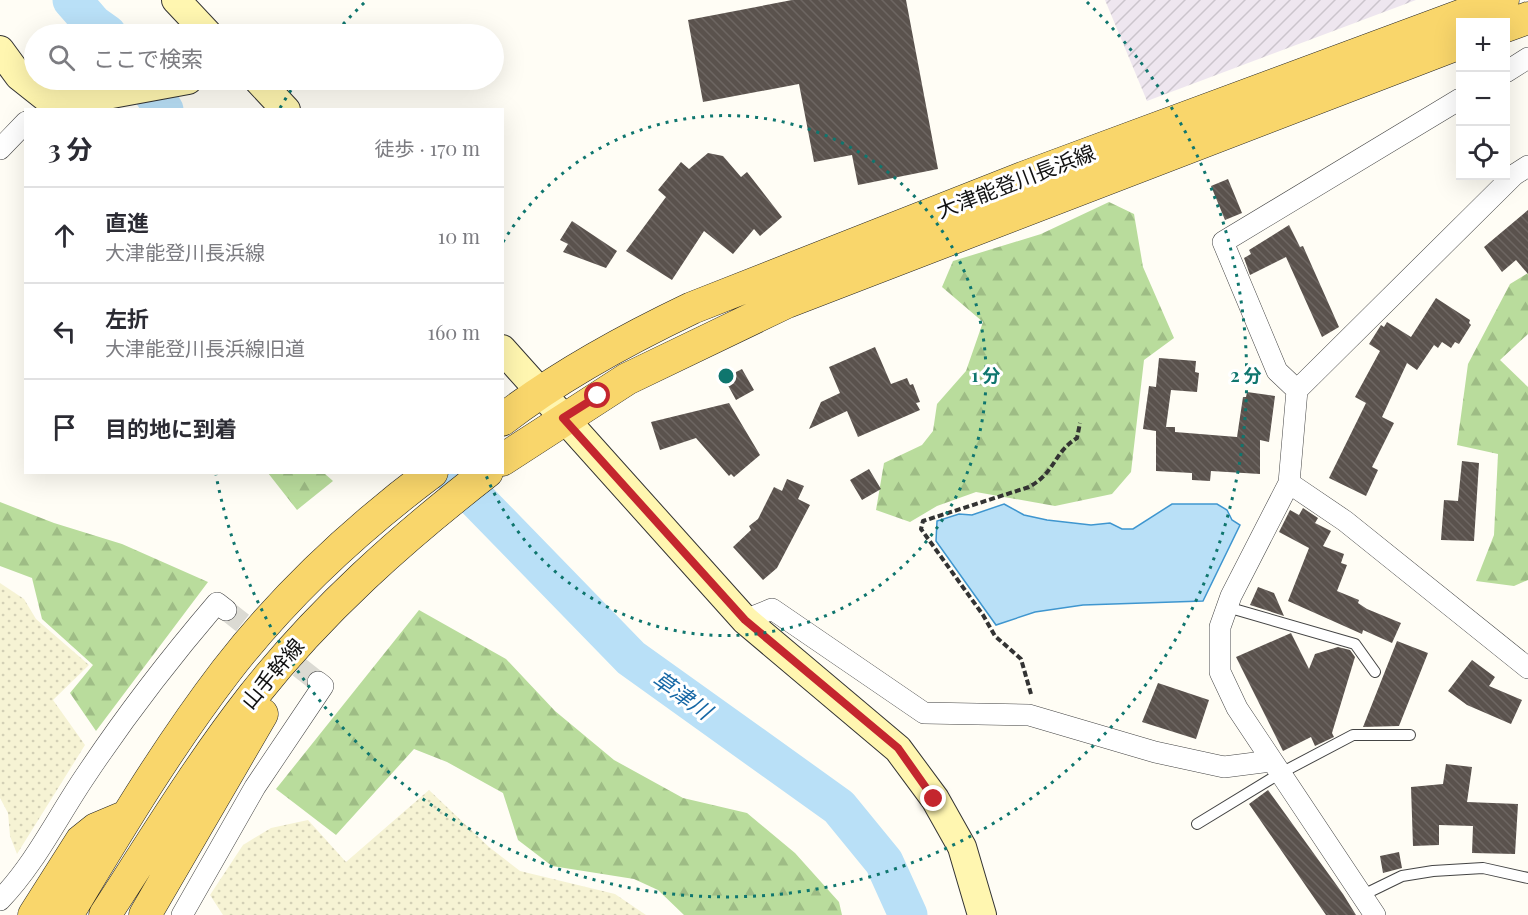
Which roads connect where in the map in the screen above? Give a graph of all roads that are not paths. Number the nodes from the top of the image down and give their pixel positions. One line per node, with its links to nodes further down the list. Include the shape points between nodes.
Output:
1 (176, 0): 4 (street)
2 (1503, 0): 22 (main road, 大津能登川長浜線, via 1025,177 758,281 639,334)
3 (1528, 18): 5 (main road)
4 (199, 24)
5 (1510, 25)
6 (1456, 45): 23 (main road, 大津能登川長浜線, via 787,302 636,374)
7 (0, 50): 10 (street)
8 (1528, 58): 9 (street)
9 (1510, 69)
10 (24, 82)
11 (31, 90): 15 (street)
12 (133, 90): 15 (street)
13 (267, 90): 16 (street)
14 (1456, 102): 21 (street, via 1223,242 1277,371)
15 (43, 104)
16 (284, 108)
17 (24, 124): 18 (street)
18 (0, 149)
19 (1528, 166): 21 (street, via 1514,175)
20 (504, 351): 22 (street)
21 (1298, 390): 28 (street)
22 (542, 392): 23 (street); 24 (main road)
23 (563, 418): 25 (main road); 31 (street)
24 (504, 419)
25 (508, 456)
26 (429, 474): 41 (main road, 山手幹線, via 341,548 284,604 227,670)
27 (484, 474): 32 (main road, 山手幹線, via 423,521)
28 (1289, 483): 29 (street); 33 (street, via 1345,521)
29 (1227, 607): 34 (lane, via 1355,644); 37 (street, via 1220,627 1220,672 1237,708)
30 (226, 610): 42 (street, via 217,603 156,678)
31 (745, 620): 37 (street, via 772,609 924,713 1037,718 1224,767); 47 (street, via 898,748 962,847)
32 (314, 625): 44 (main road, 山手幹線, via 253,696 196,774); 45 (main road)
33 (1528, 668)
34 (1375, 672)
35 (318, 682): 46 (street, via 323,686 255,787)
36 (1410, 735): 37 (lane, via 1353,735)
37 (1275, 767): 38 (lane); 40 (street)
38 (1197, 824)
39 (1528, 878): 40 (lane, via 1483,868 1433,871 1402,876)
40 (1363, 895): 48 (street)
41 (66, 899): 43 (main road, 山手幹線)
42 (0, 900)
43 (34, 915)
44 (105, 915)
45 (145, 915)
46 (182, 915)
47 (982, 915)
48 (1375, 915)

